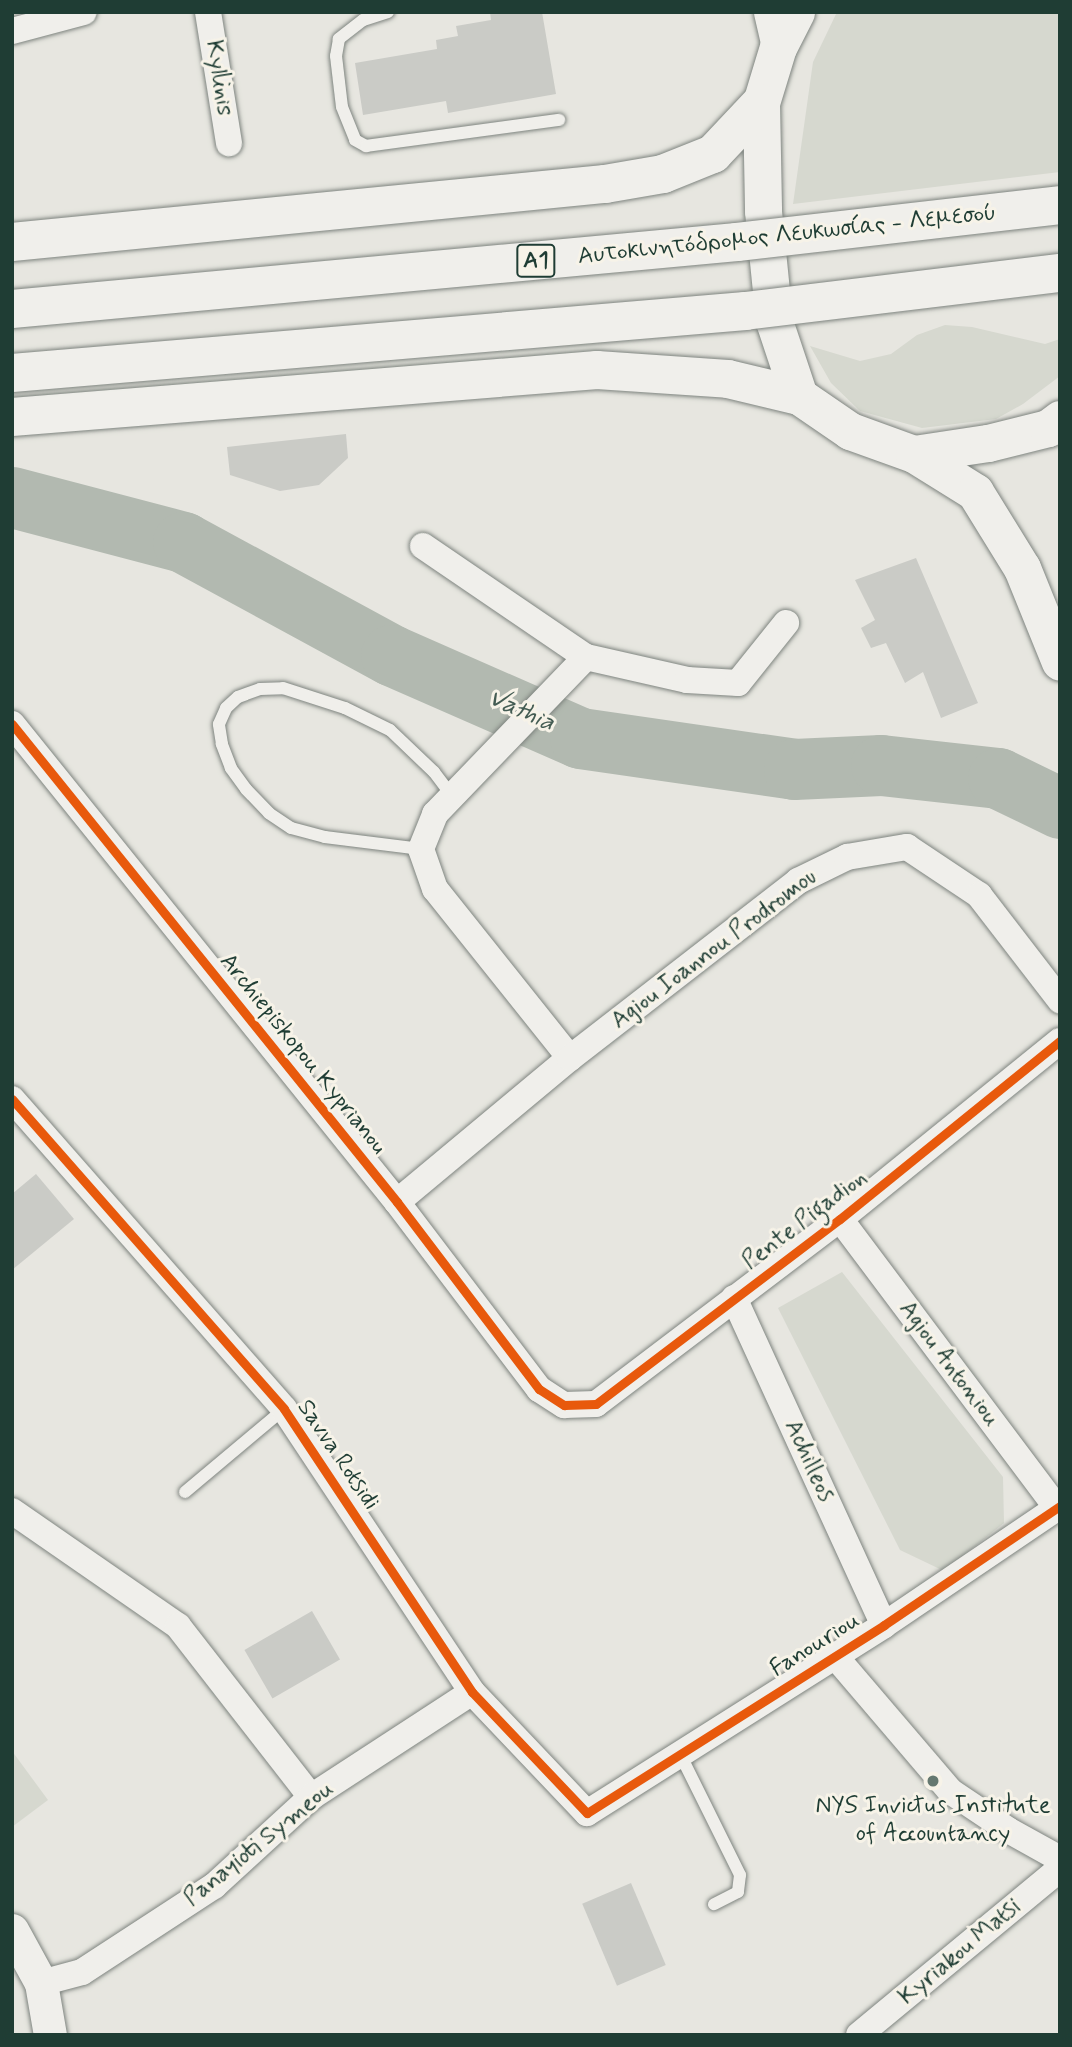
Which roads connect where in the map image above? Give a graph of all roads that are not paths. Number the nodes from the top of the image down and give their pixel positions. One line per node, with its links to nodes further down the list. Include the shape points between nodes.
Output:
1 (85, 12): 6 (street)
2 (208, 12): 9 (street, Kyllinis)
3 (388, 12): 8 (lane, via 363,20 340,39 336,56 342,107 355,140 366,146)
4 (796, 12): 5 (main road)
5 (774, 30): 7 (main road)
6 (12, 31)
7 (761, 103): 11 (highway, via 713,153 663,174 605,184); 15 (main road, via 763,211 774,321)
8 (559, 120)
9 (229, 144)
10 (1060, 205): 13 (highway, Αυτοκινητόδρομος Λευκωσίας - Λεμεσού / A1, bridge, via 737,243)
11 (12, 242)
12 (1060, 273): 14 (highway, bridge, via 745,310)
13 (12, 309)
14 (12, 373)
15 (799, 396): 16 (highway, via 728,379 597,370); 18 (main road, via 850,431)
16 (12, 417)
17 (1060, 419): 18 (main road, via 1048,428 988,443)
18 (914, 454): 22 (main road, via 975,492 1022,568)
19 (423, 546): 21 (street)
20 (786, 623): 21 (street, via 738,683 687,680)
21 (586, 657): 24 (street)
22 (1060, 662)
23 (12, 724): 30 (street, Archiepiskopou Kyprianou)
24 (452, 796): 25 (street, via 435,814); 25 (lane, via 390,730 345,708 283,688 260,689 238,697 226,708 219,724 231,768 269,813 292,828 325,837)
25 (421, 849): 28 (street, via 435,890)
26 (1060, 1000): 28 (street, Agiou Ioannou Prodromou, via 979,895 907,847 847,857 798,881)
27 (1060, 1041): 31 (street, Pente Pigadion)
28 (570, 1058): 30 (street, Agiou Ioannou Prodromou)
29 (12, 1099): 34 (street, Savva Rotsidi)
30 (397, 1202): 33 (street, Archiepiskopou Kyprianou, via 539,1389)
31 (840, 1219): 32 (street, Pente Pigadion); 36 (street, Agiou Antoniou)
32 (734, 1298): 33 (street, Pente Pigadion, via 596,1404); 38 (street, Achilleos)
33 (564, 1405)
34 (284, 1409): 35 (lane); 40 (street, Savva Rotsidi)
35 (185, 1492)
36 (1059, 1507): 38 (street, Fanouriou)
37 (12, 1511): 42 (street, via 178,1626)
38 (884, 1625): 39 (street, Fanouriou)
39 (834, 1655): 41 (street, Fanouriou); 44 (street, via 950,1791)
40 (472, 1692): 42 (street, Panayioti Symeou); 43 (street, Savva Rotsidi)
41 (680, 1754): 43 (street, Fanouriou); 46 (lane, via 740,1875 738,1892)
42 (311, 1797): 48 (street, Panayioti Symeou, via 214,1886 82,1972)
43 (587, 1813)
44 (1060, 1859)
45 (1060, 1869): 50 (street, Kyriakou Matsi)
46 (714, 1904)
47 (12, 1930): 48 (street)
48 (41, 1983): 49 (street)
49 (50, 2035)
50 (859, 2035)

